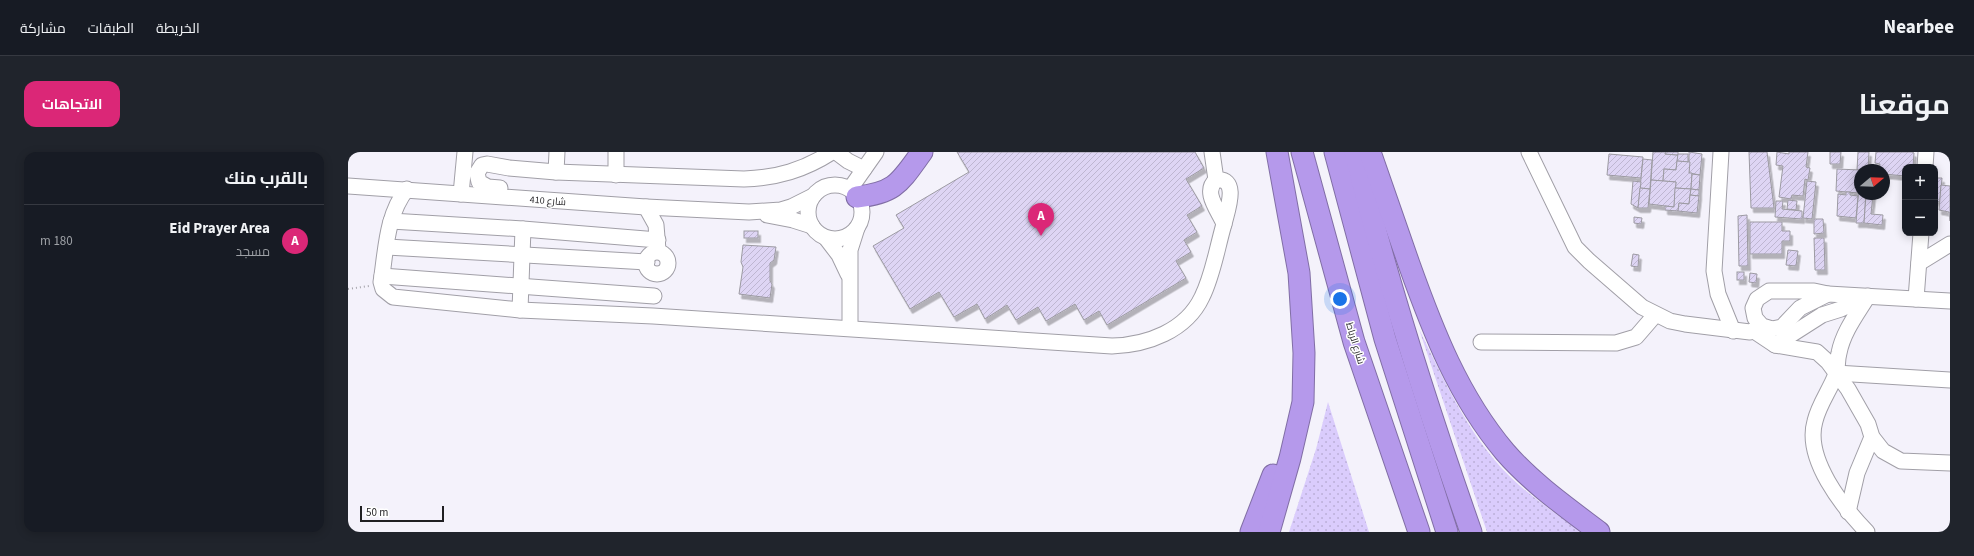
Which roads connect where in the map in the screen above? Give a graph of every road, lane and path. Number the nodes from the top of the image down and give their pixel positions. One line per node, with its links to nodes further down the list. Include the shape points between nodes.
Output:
1 (465, 152): 20 (street)
2 (557, 152): 19 (street)
3 (616, 152): 21 (street)
4 (832, 152): 21 (street, via 797,171 768,178)
5 (836, 152): 18 (street)
6 (876, 152): 18 (street)
7 (922, 152): 26 (highway, via 900,182 892,188 875,195)
8 (1212, 152): 56 (street, via 1216,180 1212,183 1210,193 1224,224 1209,280 1201,298 1190,314 1175,328 1143,343 1112,346)
9 (1277, 152): 63 (highway, via 1302,300)
10 (1302, 152): 69 (highway, شارع الرباط, via 1354,342)
11 (1335, 152): 70 (highway, via 1385,339)
12 (1355, 152): 71 (highway, via 1399,314)
13 (1370, 152): 72 (highway, via 1428,316 1454,377 1469,403 1501,446 1527,474)
14 (1529, 152): 54 (street, via 1575,247 1631,298)
15 (1721, 152): 58 (street, via 1714,271 1718,294)
16 (1926, 152): 17 (street)
17 (1925, 164)
18 (864, 169): 26 (street)
19 (556, 172): 21 (street); 29 (street, via 487,164 479,169 477,178 483,186 510,188)
20 (462, 173): 25 (street); 27 (street)
21 (616, 175)
22 (348, 186): 23 (street, شارع 410)
23 (377, 188): 24 (street, شارع 410); 33 (street, via 386,201)
24 (407, 190): 25 (street, شارع 410); 33 (street, via 398,202)
25 (429, 192): 27 (street, شارع 410)
26 (853, 193): 28 (street, via 840,186 830,185); 35 (street, via 861,204 862,213)
27 (461, 194): 29 (street, شارع 410)
28 (813, 196): 32 (street, شارع 410, via 781,210); 34 (street, via 808,216)
29 (517, 198): 30 (street, شارع 410)
30 (646, 207): 31 (street, شارع 410); 41 (street, via 653,219)
31 (677, 208): 32 (street, شارع 410); 41 (street)
32 (749, 212): 34 (street, شارع 410)
33 (391, 219): 36 (street); 40 (street)
34 (812, 226): 38 (street)
35 (857, 228): 38 (street, via 843,238); 45 (street, via 850,250)
36 (523, 229): 41 (street); 42 (street)
37 (1921, 236): 43 (street)
38 (826, 238): 45 (street, via 839,255)
39 (1950, 244): 43 (street)
40 (387, 247): 42 (street); 44 (street)
41 (655, 252): 42 (street); 49 (street)
42 (522, 255): 46 (street)
43 (1919, 263): 51 (street)
44 (382, 279): 46 (street); 47 (path); 53 (street, via 383,289 393,297)
45 (850, 283): 56 (street)
46 (521, 287): 49 (street); 53 (street)
47 (348, 289)
48 (1828, 294): 50 (street); 57 (street, via 1800,308 1782,327); 57 (street, via 1806,291 1764,293 1757,299 1753,308)
49 (654, 296): 55 (street)
50 (1868, 296): 51 (street); 60 (street, via 1822,315); 61 (street, via 1845,334)
51 (1916, 299): 52 (street)
52 (1950, 301)
53 (520, 310): 55 (street)
54 (1655, 315): 58 (street, via 1670,321); 59 (street, via 1636,337 1616,343)
55 (653, 316): 56 (street)
56 (850, 328)
57 (1758, 328): 58 (street); 60 (street)
58 (1733, 331)
59 (1481, 342)
60 (1775, 345): 61 (street, via 1817,352)
61 (1836, 373): 62 (street); 64 (street, via 1868,424); 66 (street, via 1814,422 1813,438 1815,452 1823,472)
62 (1950, 380)
63 (1303, 402): 67 (highway); 68 (highway)
64 (1872, 437): 65 (street, via 1883,451 1901,461); 66 (street, via 1857,473)
65 (1950, 463)
66 (1848, 512): 73 (street)
67 (1251, 532)
68 (1269, 532)
69 (1419, 532)
70 (1447, 532)
71 (1471, 532)
72 (1599, 532)
73 (1867, 532)

